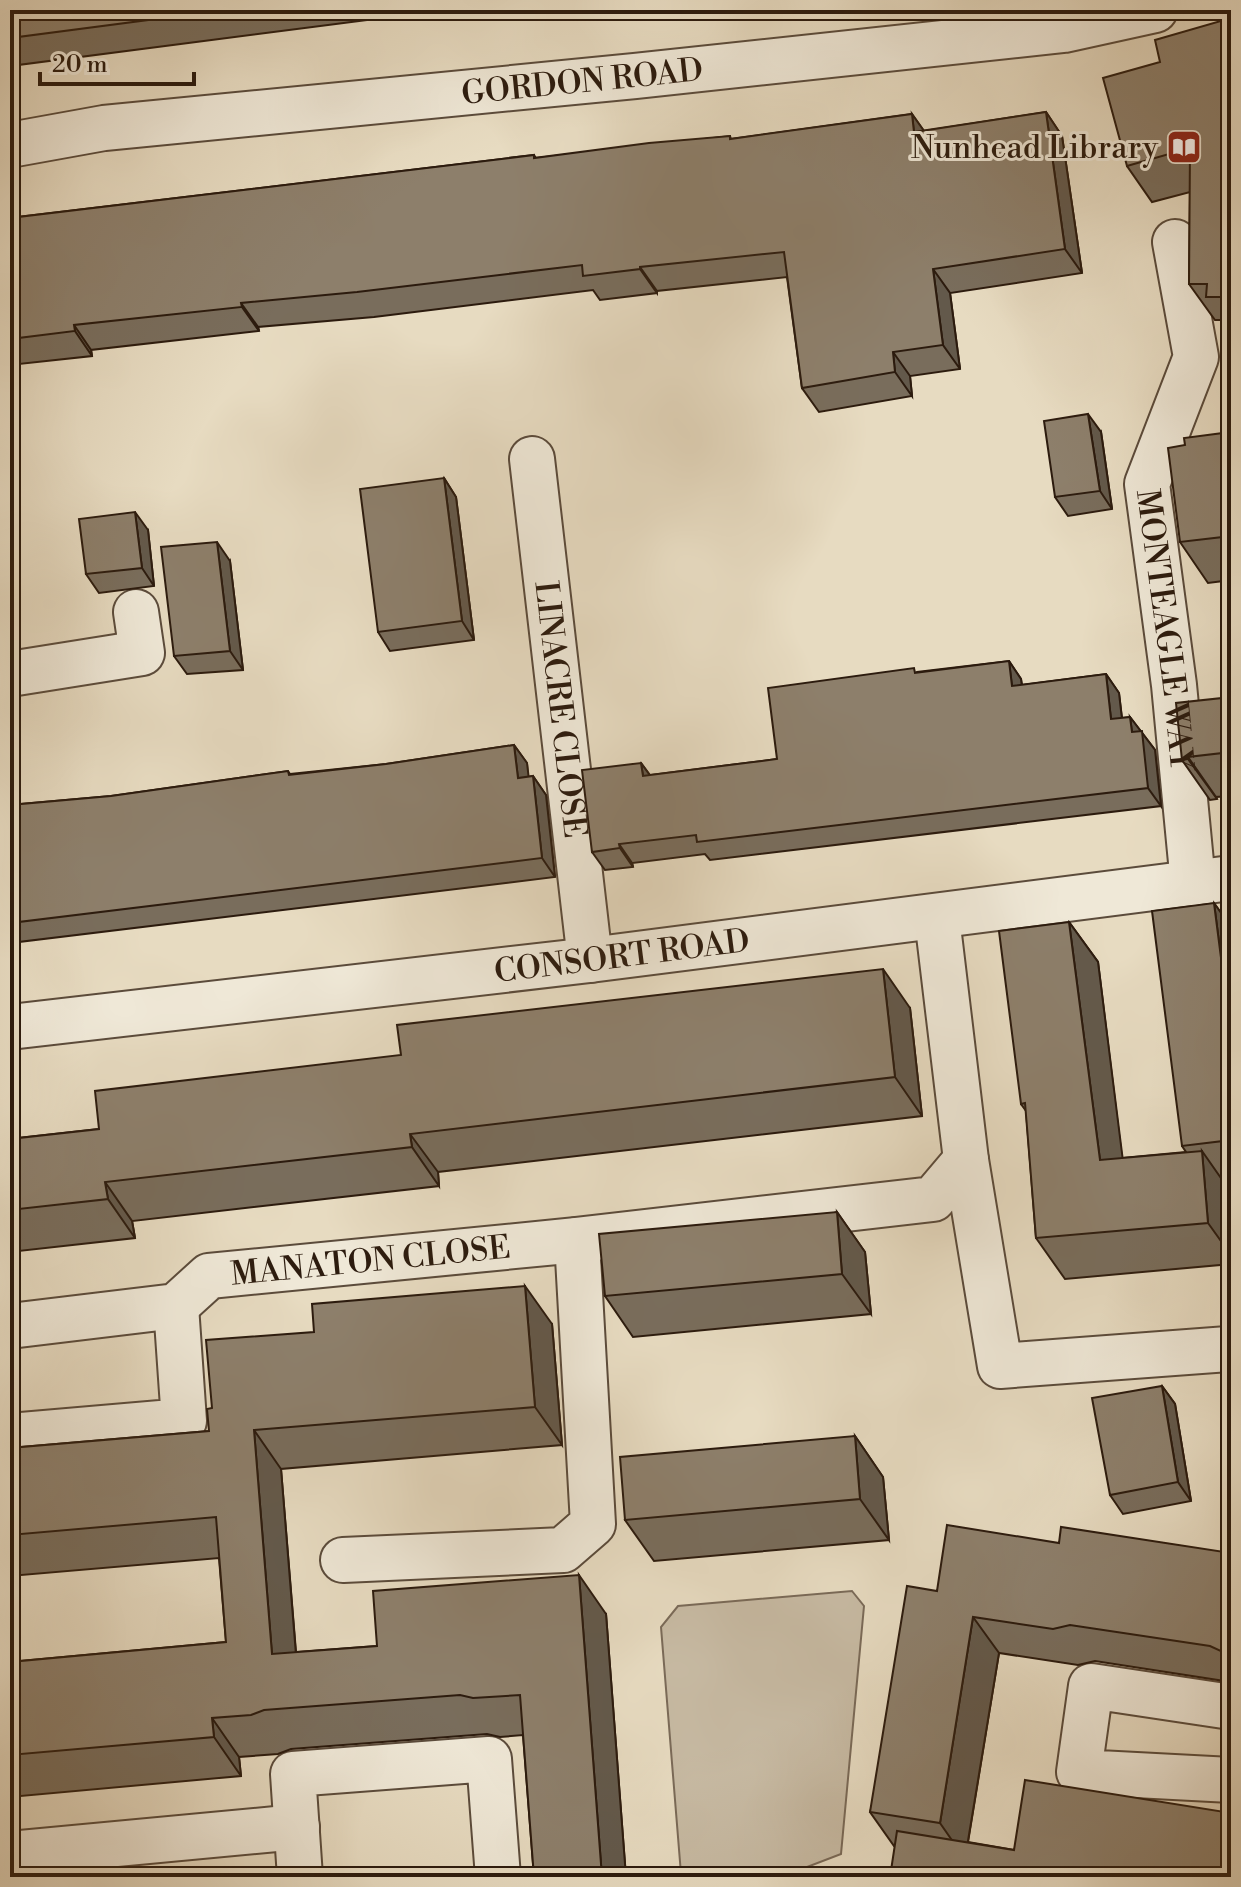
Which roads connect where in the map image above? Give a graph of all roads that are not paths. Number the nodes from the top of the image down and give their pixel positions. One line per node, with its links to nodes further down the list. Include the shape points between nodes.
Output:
1 (1155, 10): 2 (street, GORDON ROAD, via 1064,30 104,128)
2 (10, 145)
3 (1175, 242): 7 (street, MONTEAGLE WAY, via 1196,357 1147,484 1174,685)
4 (532, 459): 9 (street, LINACRE CLOSE)
5 (136, 612): 6 (street, via 142,653)
6 (10, 674)
7 (1212, 881): 8 (street, CONSORT ROAD)
8 (937, 918): 9 (street, CONSORT ROAD); 11 (street)
9 (590, 960): 10 (street, CONSORT ROAD)
10 (10, 1027)
11 (966, 1160): 12 (street, MANATON CLOSE, via 933,1199); 15 (street, via 1000,1366)
12 (577, 1240): 13 (street, MANATON CLOSE, via 209,1276); 17 (street, via 593,1524 563,1550)
13 (176, 1306): 14 (street); 16 (street, via 184,1421)
14 (10, 1326)
15 (1228, 1349)
16 (10, 1436)
17 (343, 1560)
18 (1231, 1707): 19 (street, via 1091,1686 1079,1772)
19 (1231, 1780)
20 (297, 1827): 21 (street); 22 (street); 23 (street, via 293,1774 489,1759)
21 (10, 1854)
22 (300, 1877)
23 (498, 1877)

